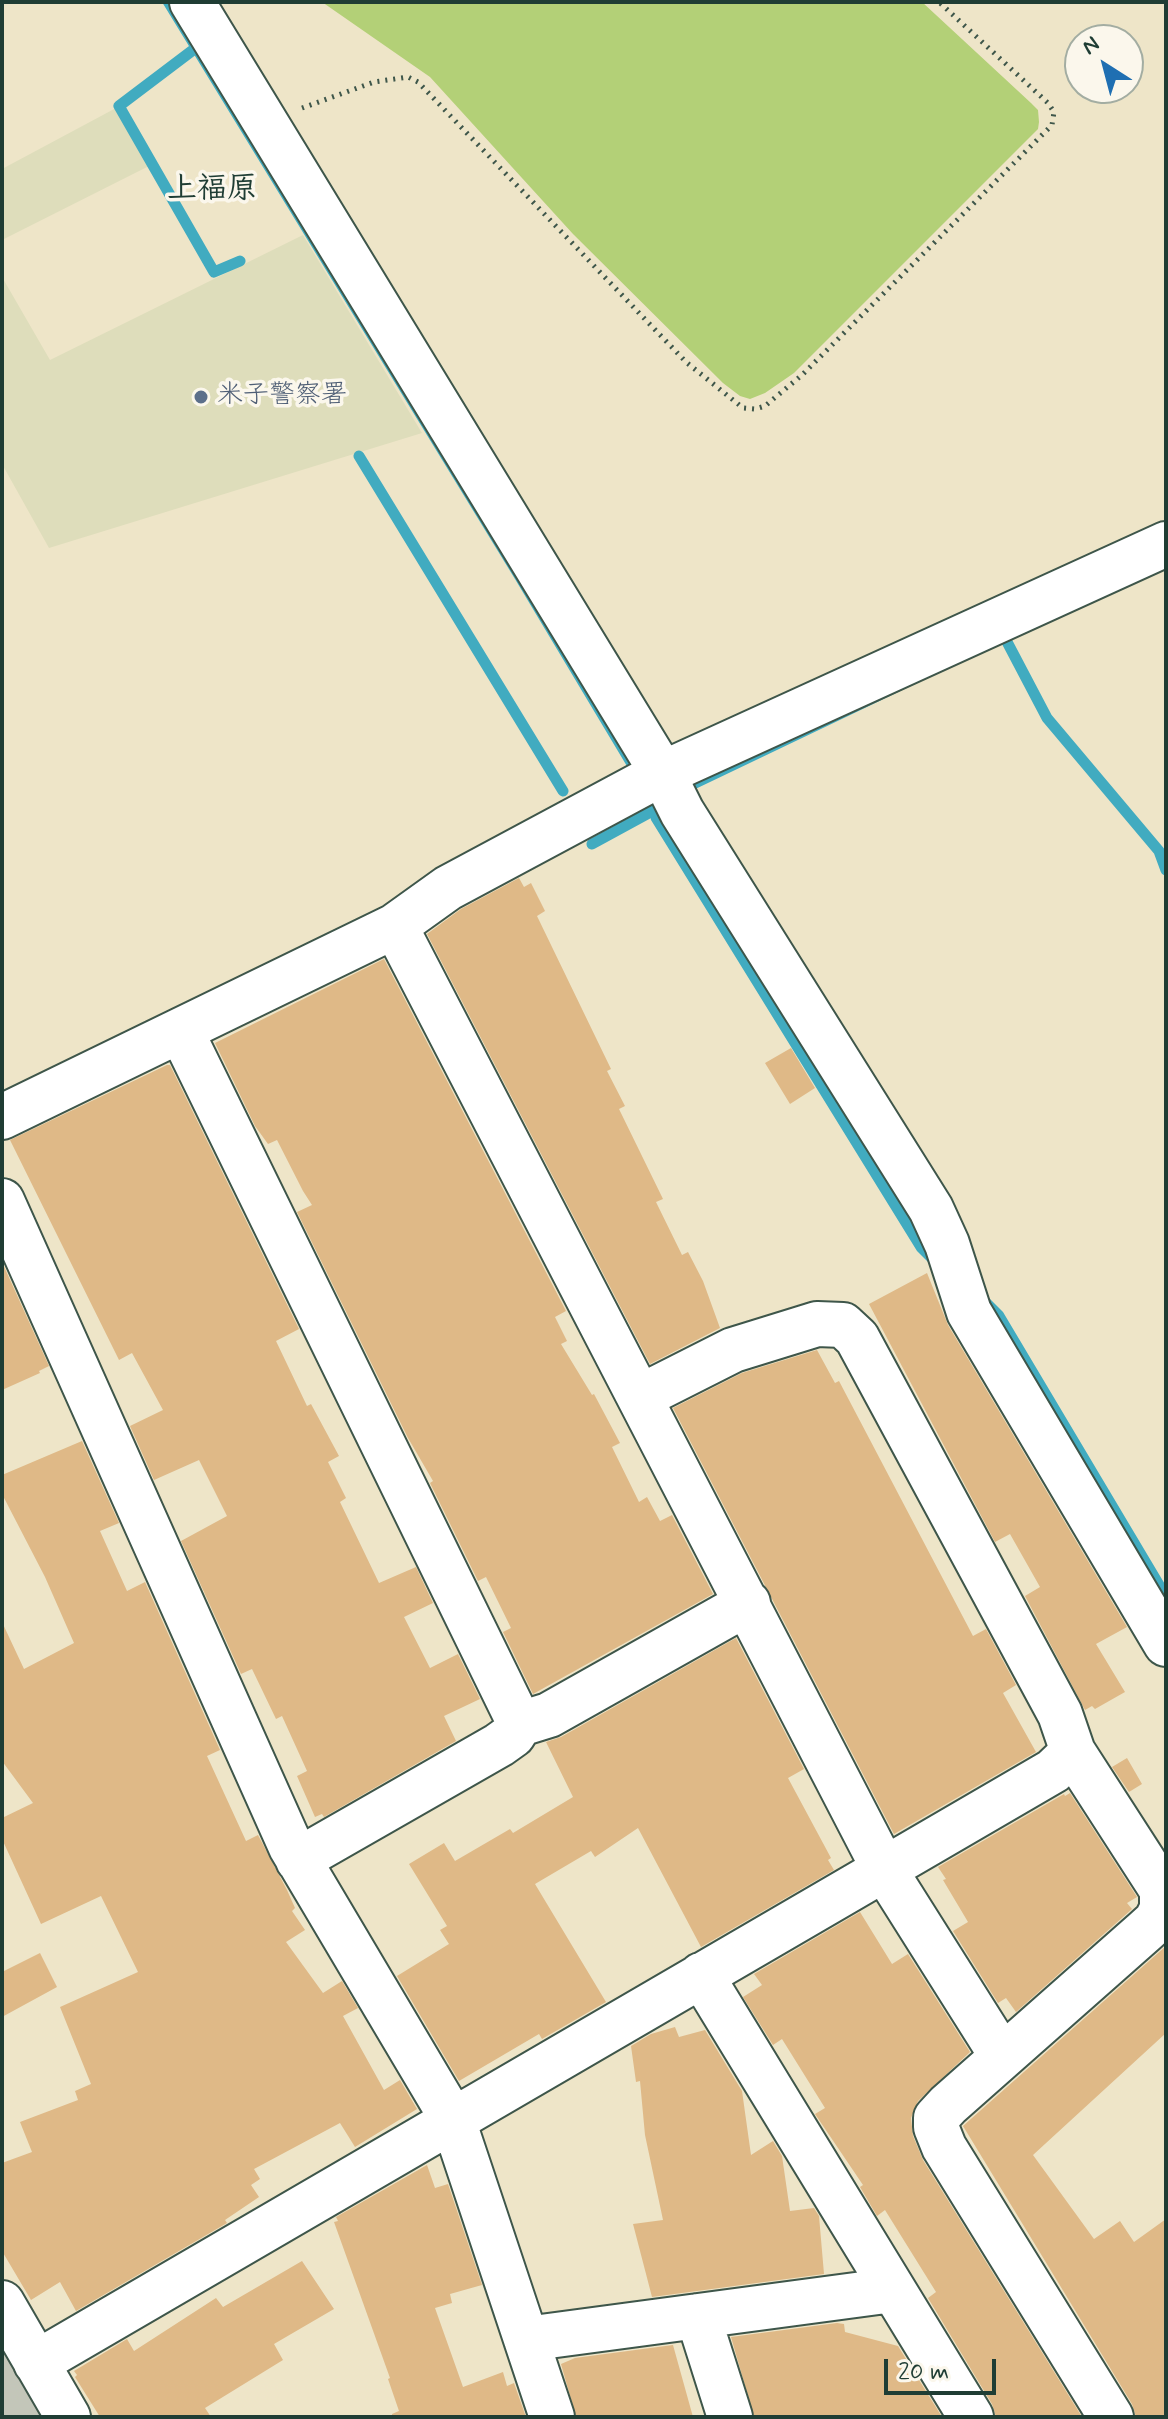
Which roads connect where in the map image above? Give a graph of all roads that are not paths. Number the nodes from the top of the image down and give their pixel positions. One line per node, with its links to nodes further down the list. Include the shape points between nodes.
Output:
1 (192, 2): 3 (street)
2 (1166, 544): 3 (street)
3 (659, 787): 4 (street, via 448,888); 10 (street, via 931,1209 969,1312)
4 (395, 926): 5 (street); 8 (street)
5 (181, 1031): 6 (street); 11 (street)
6 (2, 1117)
7 (2, 1201): 13 (street)
8 (640, 1397): 9 (street); 12 (street, via 733,1350 817,1324 843,1325 857,1338 1060,1714)
9 (748, 1603): 11 (street, via 549,1715); 14 (street)
10 (1166, 1644)
11 (520, 1724): 13 (street, via 499,1745)
12 (1073, 1752): 14 (street, via 1053,1771); 16 (street, via 1162,1890 1162,1909 1156,1921)
13 (298, 1860): 17 (street)
14 (884, 1869): 15 (street); 16 (street)
15 (701, 1975): 17 (street); 18 (street)
16 (1002, 2056): 27 (street, via 936,2118 936,2127)
17 (453, 2120): 21 (street); 22 (street)
18 (893, 2290): 20 (street); 26 (street)
19 (2, 2303): 22 (street)
20 (698, 2316): 21 (street); 25 (street)
21 (526, 2339): 24 (street)
22 (36, 2363): 23 (street)
23 (68, 2417)
24 (552, 2417)
25 (730, 2417)
26 (971, 2417)
27 (1111, 2417)

